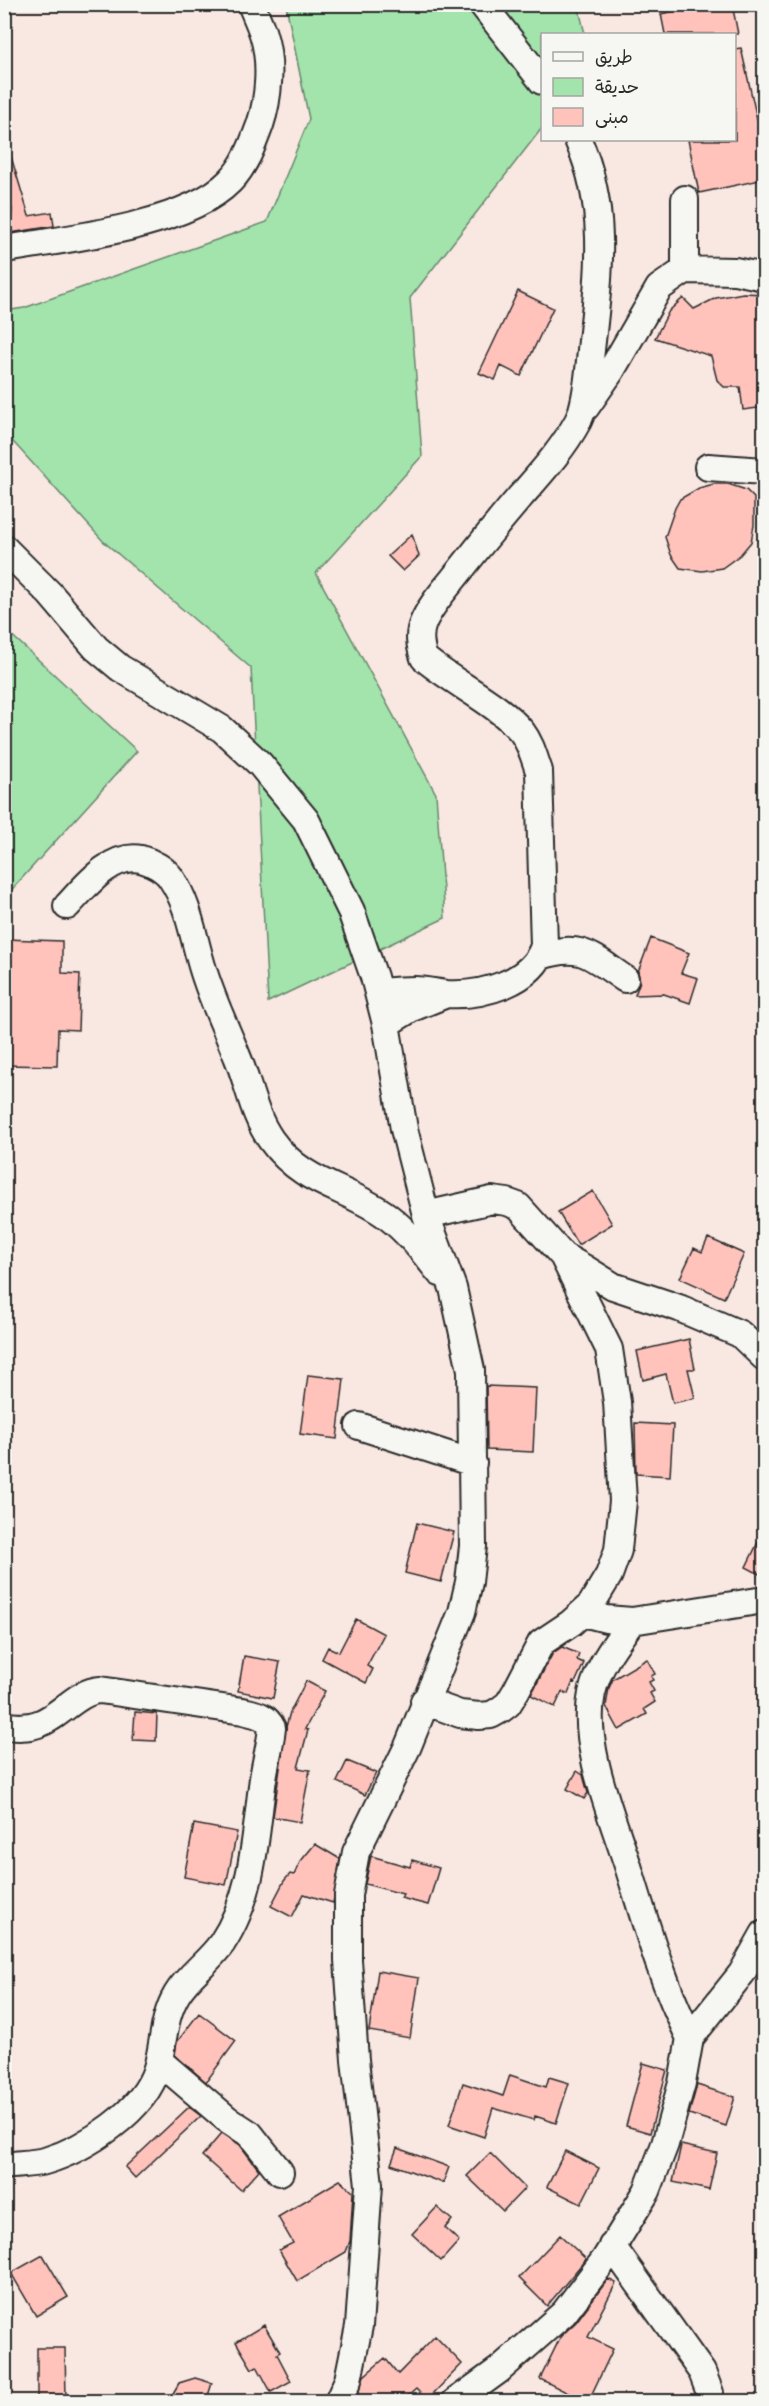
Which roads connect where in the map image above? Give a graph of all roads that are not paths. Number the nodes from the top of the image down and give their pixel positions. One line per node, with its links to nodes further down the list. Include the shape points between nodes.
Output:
1 (251, 4): 6 (street, via 264,35 268,75 264,111 250,152 231,181 209,199 170,215 96,234)
2 (482, 4): 3 (street)
3 (541, 78)
4 (578, 141): 9 (street, via 598,205 600,241 589,369)
5 (685, 199): 7 (street)
6 (4, 249)
7 (685, 270): 8 (street, via 735,271); 9 (street, via 659,288)
8 (765, 277)
9 (579, 418): 16 (street, via 554,458 430,609 419,639 424,658 499,712 521,731 532,749 540,796 545,937)
10 (708, 467): 11 (street)
11 (765, 471)
12 (4, 548): 14 (street, via 96,648)
13 (4, 559): 14 (street, via 78,648 99,663)
14 (120, 668): 18 (street, via 222,729 280,787 306,820 351,911)
15 (67, 906): 23 (street, via 96,876 125,860 140,859 159,866 170,876 192,923 218,1016 237,1056 257,1115 271,1140 294,1165 322,1184 387,1216)
16 (541, 956): 17 (street, via 573,949 589,954); 19 (street, via 513,982)
17 (625, 979)
18 (378, 992): 19 (street, via 416,990); 20 (street)
19 (447, 994): 20 (street)
20 (386, 1024): 21 (street, via 404,1129)
21 (426, 1215): 22 (street, via 473,1203 507,1202 529,1216); 23 (street)
22 (563, 1256): 25 (street, via 613,1286); 30 (street, via 609,1349 617,1402 623,1501 618,1550 609,1575)
23 (453, 1288): 28 (street, via 471,1370)
24 (765, 1328): 25 (street)
25 (740, 1334): 26 (street)
26 (765, 1357)
27 (359, 1426): 28 (street)
28 (473, 1463): 32 (street, via 469,1582 462,1612)
29 (765, 1600): 31 (street)
30 (583, 1613): 31 (street); 32 (street, via 541,1643 508,1704 491,1715 460,1714)
31 (632, 1621): 36 (street, via 596,1679 591,1736 660,1970)
32 (424, 1701): 41 (street, via 408,1746 357,1852 348,1895 355,2060 369,2185 359,2326 348,2380)
33 (4, 1726): 37 (street, via 39,1724 100,1689 243,1711 262,1716 270,1725 257,1840 240,1907 222,1942 176,1995 166,2019)
34 (765, 1935): 35 (street)
35 (753, 1976): 36 (street)
36 (690, 2038): 40 (street, via 665,2144 646,2191)
37 (159, 2061): 38 (street, via 142,2095 104,2133 43,2162); 39 (street, via 250,2134)
38 (4, 2166)
39 (280, 2172)
40 (612, 2246): 42 (street, via 564,2313 499,2370); 43 (street, via 702,2372 710,2393)
41 (338, 2402)
42 (455, 2402)
43 (708, 2402)

